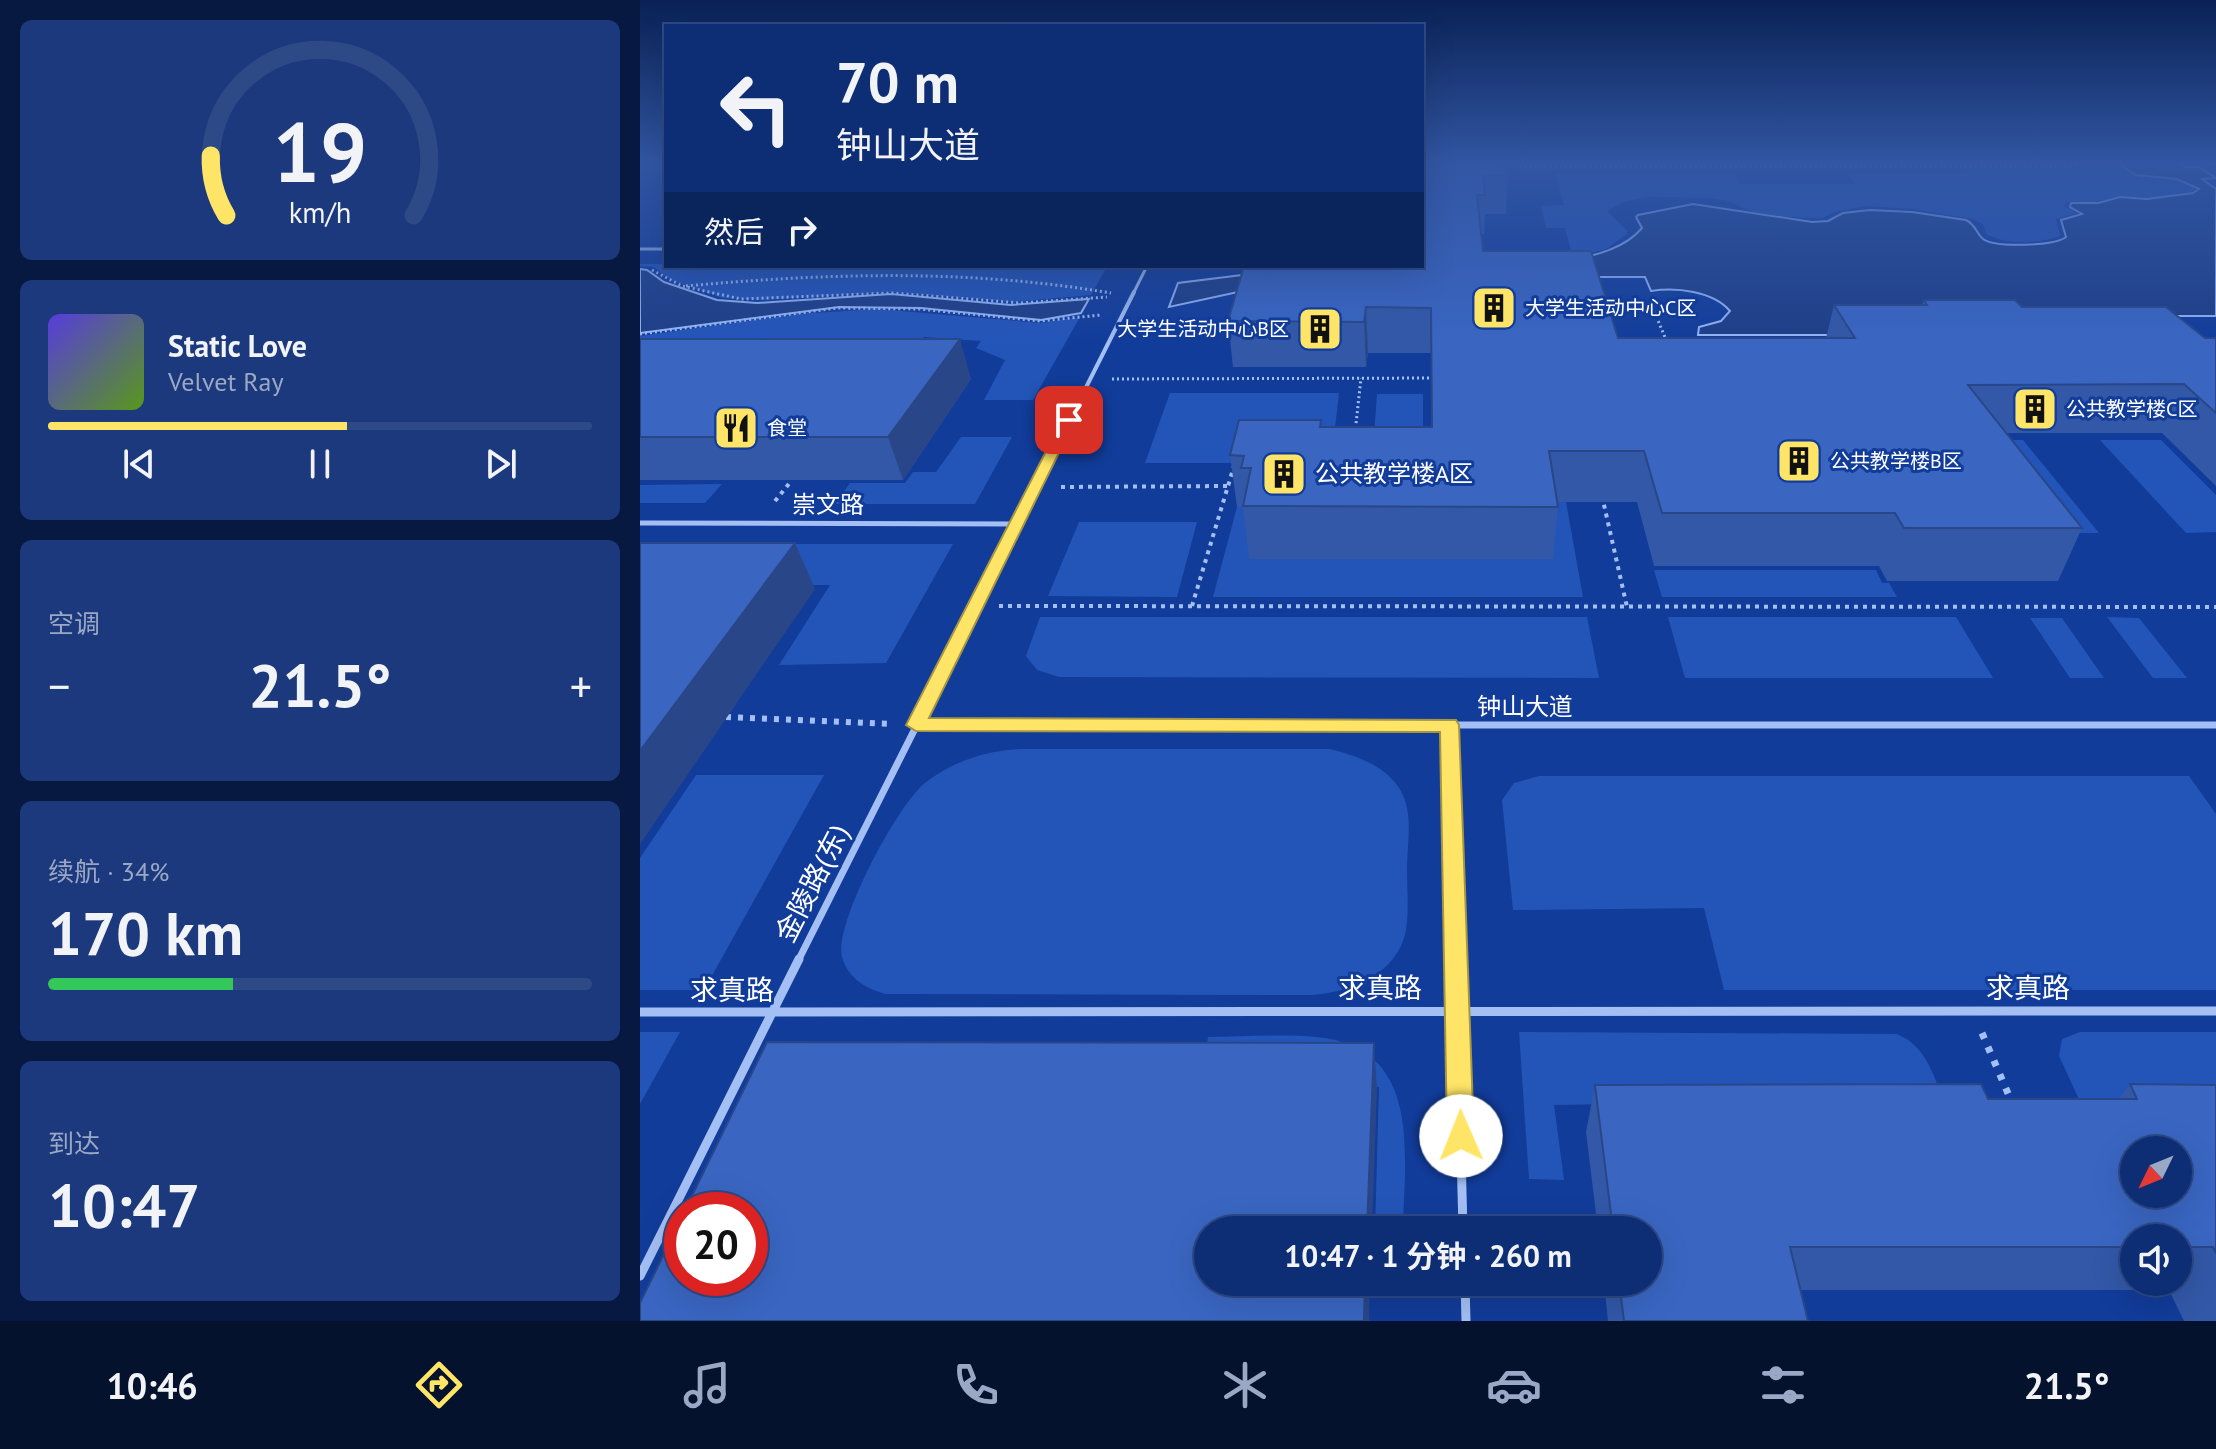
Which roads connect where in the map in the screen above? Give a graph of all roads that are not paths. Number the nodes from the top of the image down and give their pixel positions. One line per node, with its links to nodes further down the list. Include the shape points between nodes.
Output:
1 (640, 249): 2 (lane)
2 (664, 249)
3 (1146, 268): 5 (lane)
4 (640, 523): 5 (lane, 崇文路)
5 (1017, 524): 6 (lane)
6 (916, 725): 7 (lane, 钟山大道); 12 (lane, 金陵路(东))
7 (1450, 725): 8 (lane, 钟山大道); 9 (lane)
8 (2216, 725)
9 (1457, 1010): 10 (lane, 求真路); 12 (lane, 求真路); 13 (lane)
10 (2216, 1011)
11 (640, 1012): 12 (lane, 求真路)
12 (771, 1012): 14 (lane, 金陵路(东))
13 (1463, 1216)
14 (640, 1276)
15 (1465, 1296): 16 (lane)
16 (1466, 1321)

